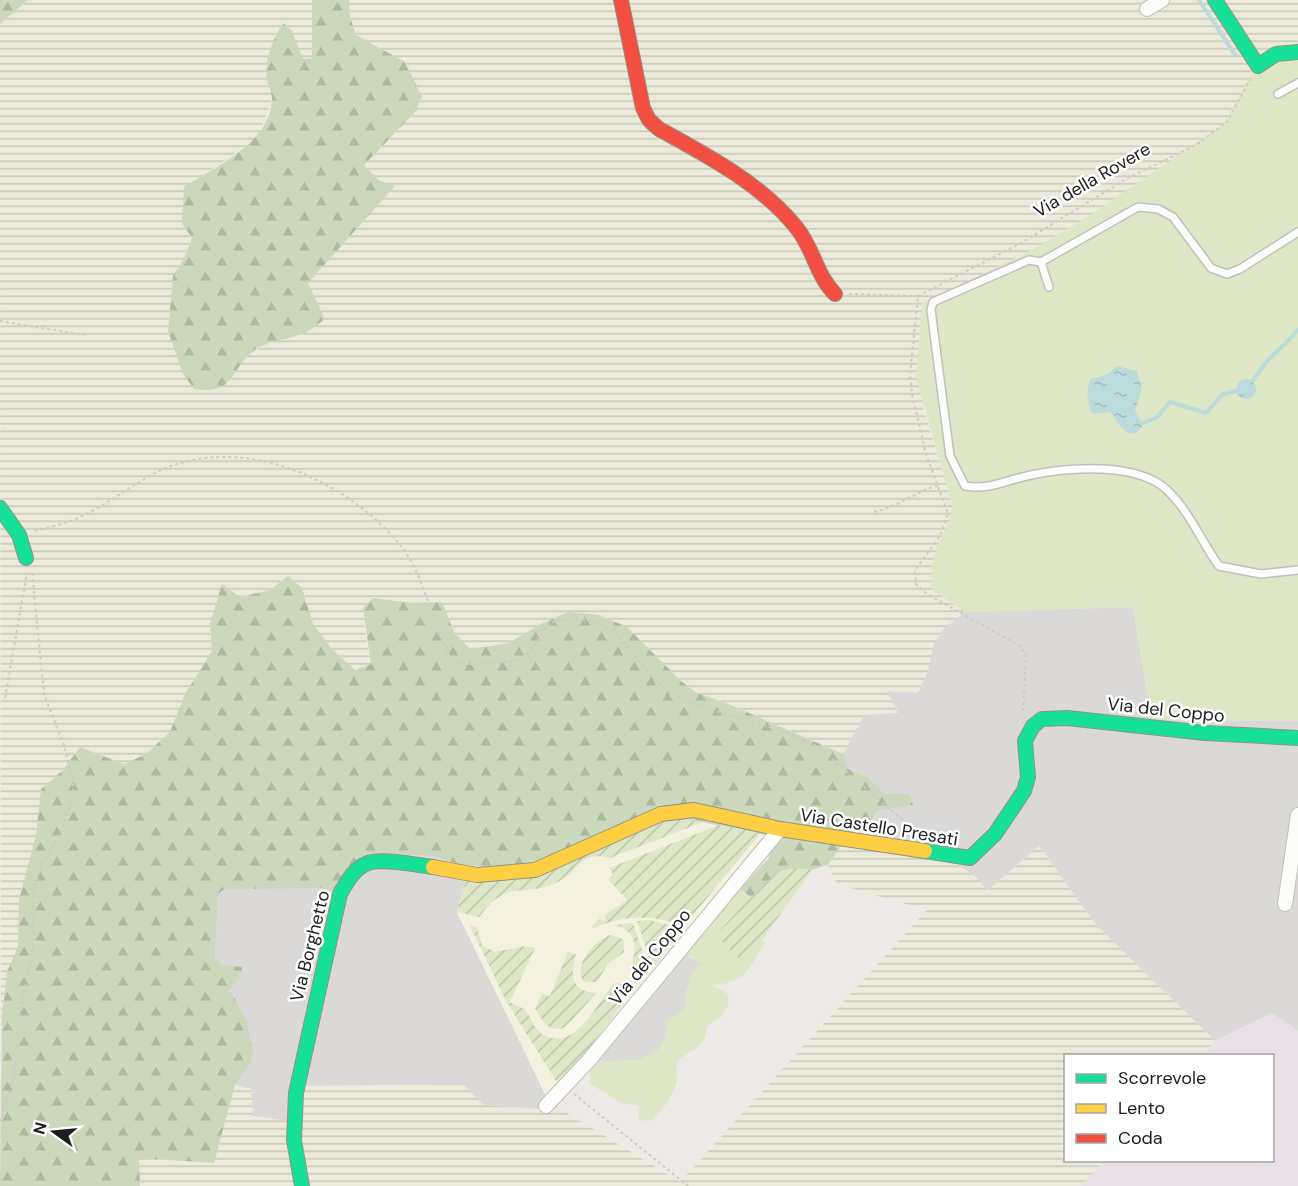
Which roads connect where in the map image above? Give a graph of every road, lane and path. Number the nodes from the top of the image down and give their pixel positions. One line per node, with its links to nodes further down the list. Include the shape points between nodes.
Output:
1 (621, 0): 12 (street, via 643,108 649,120 736,172 767,197 797,228 811,248 828,289)
2 (1162, 0): 4 (street)
3 (1215, 0): 6 (street)
4 (1147, 9)
5 (1298, 52): 6 (street, via 1287,50 1272,55)
6 (1258, 66): 13 (path, Via della Rovere, via 1227,122 1196,145 1128,178 1021,243)
7 (1298, 83): 8 (lane)
8 (1278, 94)
9 (1298, 232): 10 (lane, via 1240,270 1227,274 1211,268 1173,217 1158,209 1137,207)
10 (1041, 262): 11 (lane); 21 (lane, via 1029,260 933,302 950,456 965,486 982,489 1032,474 1092,469 1134,472 1166,489 1191,519 1219,566 1261,574)
11 (1049, 287)
12 (835, 294): 13 (path)
13 (918, 296): 16 (path, via 910,375 926,454)
14 (0, 321): 15 (path)
15 (84, 335)
16 (938, 485): 18 (path); 23 (path, via 948,514 940,536 915,570 916,584 1020,646 1026,655 1022,709)
17 (0, 508): 19 (street)
18 (874, 512)
19 (19, 535): 20 (street); 27 (path, via 81,516 160,471 192,459 237,457 304,474 334,489 368,514 402,547 454,662 516,662 527,655 542,629 552,621 578,619 605,626 619,635 672,693 734,718 813,742 904,821)
20 (26, 558): 22 (path, via 27,574); 31 (path, via 32,568 44,694 64,745 73,794 62,831 42,864 34,889 32,959 20,1008 14,1078)
21 (1298, 570)
22 (5, 698)
23 (1033, 726): 24 (street, Via del Coppo, via 1046,718 1067,718 1217,734); 26 (street, Via Castello Presati, via 1025,741 1028,777 1024,791 995,834 970,858)
24 (1298, 738)
25 (1298, 815): 28 (street)
26 (780, 829): 29 (street, Via del Coppo); 32 (street, Via Borghetto, via 694,810 676,810 535,870 477,874 381,861 358,869 340,894 297,1084 292,1129)
27 (934, 837)
28 (1285, 903)
29 (565, 1086): 30 (street, Via del Coppo); 33 (path)
30 (546, 1106)
31 (0, 1122)
32 (302, 1186)
33 (688, 1186)

